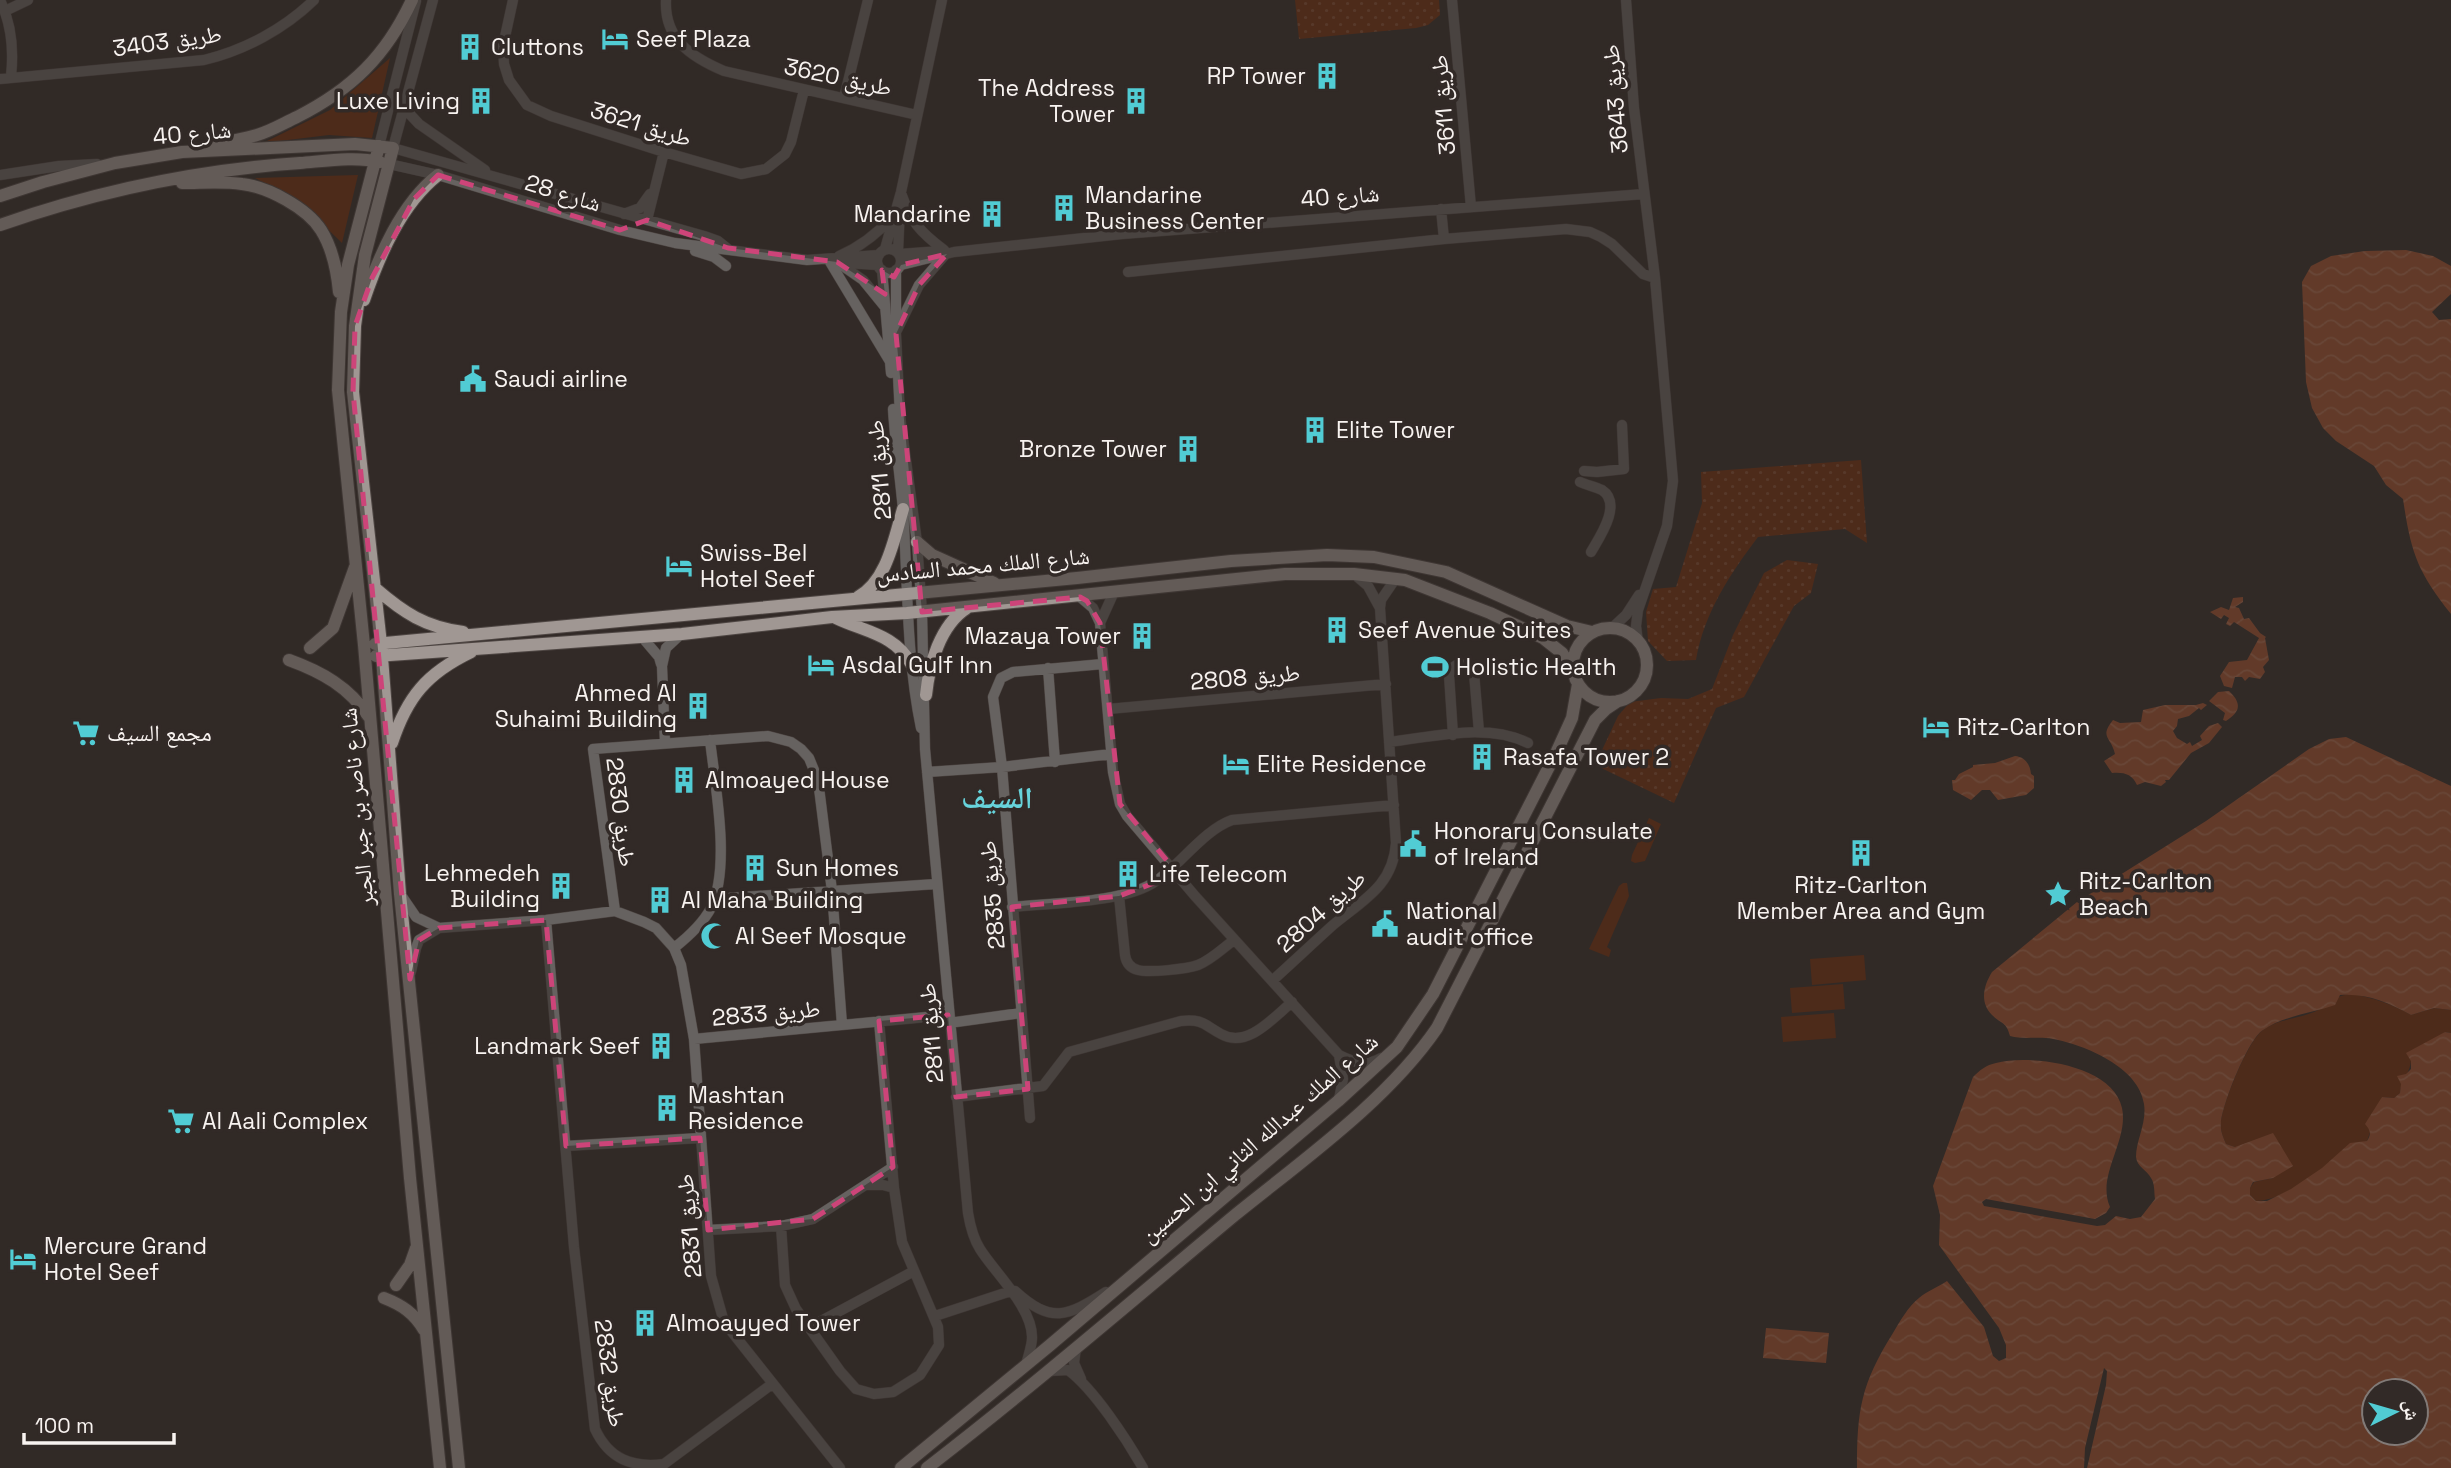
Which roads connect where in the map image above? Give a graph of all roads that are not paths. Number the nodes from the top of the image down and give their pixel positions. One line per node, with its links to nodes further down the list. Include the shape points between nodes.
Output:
1 (0, 0): 12 (street)
2 (28, 0): 12 (street)
3 (314, 0): 13 (street, طريق 3403, via 247,45 204,60)
4 (414, 0): 18 (street); 20 (main road, via 384,50 335,95 259,135)
5 (433, 0): 16 (street)
6 (513, 0): 21 (street, طريق 3621, via 504,64 527,105)
7 (666, 0): 14 (street, طريق 3620, via 672,35 705,63)
8 (868, 0): 15 (street)
9 (942, 0): 17 (street)
10 (1452, 0): 33 (street, طريق 3611)
11 (1626, 0): 31 (street, طريق 3643)
12 (5, 11): 13 (street, via 13,56)
13 (5, 77)
14 (804, 90): 15 (street, طريق 3620); 21 (street, طريق 3621, via 791,142 785,154 766,169 741,174)
15 (844, 98): 17 (street, طريق 3620)
16 (405, 109): 19 (street); 27 (street, via 432,134)
17 (918, 115): 30 (street)
18 (379, 146): 19 (main road, شارع 40); 20 (main road, شارع 40); 22 (main road, شارع ناصر بن جبر الجبر)
19 (393, 148): 24 (main road, شارع ناصر بن جبر الجبر); 27 (street, شارع 28)
20 (182, 152): 23 (main road, شارع 40)
21 (664, 152): 29 (street)
22 (374, 161): 24 (main road, شارع 40); 28 (main road, شارع 40, via 261,166); 51 (main road, شارع ناصر بن جبر الجبر)
23 (115, 163): 25 (street); 32 (main road, شارع 40)
24 (389, 164): 26 (street, شارع 28); 52 (main road, شارع ناصر بن جبر الجبر, via 365,255)
25 (0, 175)
26 (438, 175): 39 (street, شارع 28); 52 (main road, via 425,185 397,226)
27 (494, 176): 35 (street, شارع 28)
28 (157, 183): 38 (main road, شارع 40, via 58,205); 51 (main road, via 242,183 294,204 320,228 334,258)
29 (654, 188): 35 (street, via 640,208); 37 (street)
30 (901, 192): 36 (street); 43 (street, via 914,223); 45 (street, طريق 2811)
31 (1644, 194): 33 (street, شارع 40); 49 (street)
32 (0, 196)
33 (1471, 207): 34 (street, شارع 40)
34 (1441, 209): 40 (street); 43 (street, شارع 40)
35 (622, 215): 37 (street, شارع 28)
36 (894, 215): 44 (street); 46 (street, via 880,231)
37 (647, 220): 39 (street); 42 (street, شارع 28)
38 (0, 225)
39 (620, 230): 41 (street, شارع 28)
40 (1444, 239): 48 (street); 49 (street, via 1578,230 1601,237 1643,274)
41 (675, 243): 42 (street, شارع 28); 47 (street)
42 (729, 248): 46 (street, شارع 28)
43 (948, 252): 45 (street, شارع 40); 53 (street, via 919,285)
44 (881, 260): 45 (street, via 889,248); 45 (street, شارع 28, via 889,273); 46 (street, شارع 28); 50 (street, طريق 2811)
45 (899, 260): 53 (street, طريق 2811)
46 (832, 261): 50 (street, via 863,280); 54 (street)
47 (726, 266)
48 (1128, 272)
49 (1655, 278): 62 (street, via 1673,481 1668,526)
50 (886, 309): 54 (street, طريق 2811)
51 (341, 312): 61 (main road, شارع ناصر بن جبر الجبر, via 340,415)
52 (355, 326): 66 (main road, شارع ناصر بن جبر الجبر, via 353,392)
53 (895, 334): 59 (street, طريق 2811, via 900,416)
54 (890, 362): 58 (street, طريق 2811)
55 (1622, 425): 56 (street, via 1623,469)
56 (1584, 471)
57 (1580, 482): 60 (street, via 1601,490 1609,505 1608,518)
58 (902, 509): 69 (street, طريق 2811); 71 (main road, via 877,580)
59 (917, 542): 65 (main road, via 932,555); 67 (street, طريق 2811)
60 (1591, 552)
61 (356, 563): 84 (main road, via 332,628); 87 (main road, شارع ناصر بن جبر الجبر)
62 (1653, 571): 78 (street, via 1632,608); 83 (street, via 1638,610)
63 (1354, 574): 64 (main road, شارع الملك محمد السادس); 68 (main road, شارع الملك محمد السادس, via 1285,574); 73 (street)
64 (1396, 578): 73 (street); 93 (main road, شارع الملك محمد السادس, via 1543,638 1562,653)
65 (998, 585): 67 (main road, شارع الملك محمد السادس); 79 (main road, شارع الملك محمد السادس, via 1231,561 1374,557 1446,572 1567,626)
66 (375, 588): 81 (main road, via 420,621); 86 (main road, شارع ناصر بن جبر الجبر)
67 (920, 592): 69 (main road, شارع الملك محمد السادس); 74 (street, طريق 2811)
68 (1114, 592): 70 (main road, شارع الملك محمد السادس); 77 (street)
69 (905, 594): 71 (main road, شارع الملك محمد السادس); 75 (street, طريق 2811)
70 (1080, 597): 72 (main road, شارع الملك محمد السادس); 77 (street, via 1093,608)
71 (855, 598): 81 (main road, شارع الملك محمد السادس)
72 (967, 608): 74 (main road, شارع الملك محمد السادس); 96 (main road, via 952,621 938,646)
73 (1380, 608): 94 (street, طريق 2804)
74 (922, 612): 75 (main road, شارع الملك محمد السادس); 96 (street, طريق 2811)
75 (907, 613): 76 (main road, شارع الملك محمد السادس); 91 (street, طريق 2811)
76 (832, 617): 80 (main road, شارع الملك محمد السادس); 91 (main road, via 895,643)
77 (1100, 623): 89 (street)
78 (1612, 628): 79 (main road); 83 (main road)
79 (1592, 632): 93 (main road, via 1577,649)
80 (682, 634): 82 (main road, شارع الملك محمد السادس); 90 (street, via 666,648)
81 (484, 635): 86 (main road, شارع الملك محمد السادس)
82 (642, 636): 85 (main road, شارع الملك محمد السادس); 90 (street)
83 (1638, 642): 97 (main road, via 1645,654 1646,675 1634,694)
84 (310, 648)
85 (477, 649): 86 (main road, شارع الملك محمد السادس); 106 (main road, via 446,664 420,687 401,716)
86 (382, 650): 87 (main road, شارع الملك محمد السادس); 106 (main road, شارع ناصر بن جبر الجبر)
87 (365, 651): 99 (main road, شارع ناصر بن جبر الجبر)
88 (289, 660): 99 (main road, via 345,688)
89 (1103, 664): 92 (street, طريق 2835); 98 (street)
90 (662, 666): 104 (street)
91 (912, 666): 107 (street, طريق 2811)
92 (1048, 668): 109 (street); 110 (street, طريق 2835, via 1013,672 1002,678 996,689 993,697)
93 (1573, 671): 95 (main road)
94 (1386, 684): 98 (street, طريق 2808); 103 (street, طريق 2804)
95 (1578, 684): 97 (main road, via 1600,701); 133 (main road, شارع الملك عبدالله الثاني ابن الحسين, via 1572,718 1555,755 1433,994)
96 (926, 695): 107 (street, طريق 2811)
97 (1618, 701): 156 (main road, شارع الملك عبدالله الثاني ابن الحسين, via 1595,720 1456,993 1419,1053 1341,1128)
98 (1108, 709): 108 (street)
99 (371, 720): 146 (main road, شارع ناصر بن جبر الجبر)
100 (1479, 732): 101 (street); 101 (street, via 1474,673 1470,666 1458,664 1449,675); 105 (street, via 1504,734)
101 (1453, 735): 103 (street)
102 (710, 740): 104 (street, طريق 2830); 115 (street, طريق 2830, via 780,738 809,758 818,780); 118 (street, via 721,850)
103 (1389, 742): 112 (street, طريق 2804)
104 (665, 743): 120 (street, طريق 2830, via 593,748)
105 (1528, 743)
106 (389, 750): 116 (main road, شارع ناصر بن جبر الجبر)
107 (925, 750): 111 (street, طريق 2811)
108 (1111, 754): 109 (street); 113 (street, via 1120,804)
109 (1055, 762): 110 (street)
110 (1002, 767): 111 (street); 119 (street, طريق 2835)
111 (927, 772): 114 (street, طريق 2811)
112 (1394, 805): 113 (street, via 1232,820 1216,828); 126 (street, طريق 2804, via 1396,851 1388,874 1375,892)
113 (1173, 868): 117 (street, via 1154,884); 123 (street)
114 (936, 884): 115 (street); 129 (street, طريق 2811)
115 (832, 891): 118 (street); 131 (street, طريق 2833)
116 (400, 894): 122 (street, via 416,917); 125 (main road, شارع ناصر بن جبر الجبر)
117 (1119, 896): 119 (street); 123 (street, via 1126,961 1134,969 1195,966)
118 (714, 899): 124 (street, via 702,921)
119 (1012, 907): 128 (street, طريق 2835)
120 (615, 911): 121 (street); 124 (street, via 656,928)
121 (546, 919): 122 (street); 140 (street, طريق 2832)
122 (439, 928): 125 (street, via 419,940)
123 (1234, 940): 126 (street)
124 (674, 948): 132 (street, طريق 2831)
125 (410, 979): 163 (main road, شارع ناصر بن جبر الجبر)
126 (1273, 980): 127 (street)
127 (1292, 1002): 134 (street); 135 (street, via 1245,1037 1232,1038 1197,1019 1082,1047 1069,1052 1042,1086)
128 (1021, 1013): 129 (street, طريق 2833); 135 (street, طريق 2835)
129 (948, 1019): 130 (street, طريق 2833); 136 (street, طريق 2811)
130 (879, 1021): 131 (street, طريق 2833); 141 (street)
131 (842, 1025): 132 (street, طريق 2833)
132 (694, 1039): 139 (street, طريق 2831)
133 (1396, 1047): 134 (street, via 1374,1062 1352,1062); 137 (main road, شارع الملك عبدالله الثاني ابن الحسين)
134 (1339, 1055): 137 (street, via 1343,1079)
135 (1028, 1089): 136 (street); 138 (street, طريق 2835)
136 (956, 1097): 149 (street, طريق 2811, via 971,1231)
137 (1338, 1101): 148 (main road, شارع الملك عبدالله الثاني ابن الحسين)
138 (1030, 1118)
139 (701, 1138): 140 (street); 145 (street, طريق 2831)
140 (565, 1146): 159 (street, طريق 2832, via 592,1410 601,1442 630,1464 664,1464)
141 (892, 1167): 142 (street); 143 (street)
142 (865, 1185): 143 (street); 144 (street, via 813,1219)
143 (894, 1188): 147 (street, via 902,1242)
144 (781, 1226): 145 (street); 154 (street, via 785,1285)
145 (708, 1230): 159 (street, طريق 2831, via 711,1276 724,1322)
146 (417, 1241): 150 (main road, via 410,1265); 155 (main road, شارع ناصر بن جبر الجبر)
147 (914, 1271): 153 (street); 154 (street)
148 (1130, 1276): 149 (street, طريق 2811, via 1087,1304 1054,1315 1040,1310); 157 (main road, شارع الملك عبدالله الثاني ابن الحسين)
149 (1004, 1281): 151 (street, طريق 2811)
150 (397, 1285)
151 (1011, 1291): 153 (street); 157 (street, طريق 2811, via 1029,1320 1032,1338)
152 (384, 1298): 155 (main road, via 412,1314)
153 (935, 1316): 154 (street, via 939,1345 920,1375 892,1392 874,1394 856,1389)
154 (810, 1326)
155 (426, 1333): 162 (main road, شارع ناصر بن جبر الجبر)
156 (1076, 1348): 158 (main road, شارع الملك عبدالله الثاني ابن الحسين); 160 (street, via 1074,1363)
157 (1026, 1365): 164 (main road, شارع الملك عبدالله الثاني ابن الحسين)
158 (1049, 1371): 160 (street, via 1068,1370); 165 (main road, شارع الملك عبدالله الثاني ابن الحسين)
159 (772, 1384): 161 (street, طريق 2831)
160 (1084, 1386): 166 (street)
161 (837, 1466)
162 (440, 1468)
163 (459, 1468)
164 (901, 1468)
165 (927, 1468)
166 (1143, 1468)

